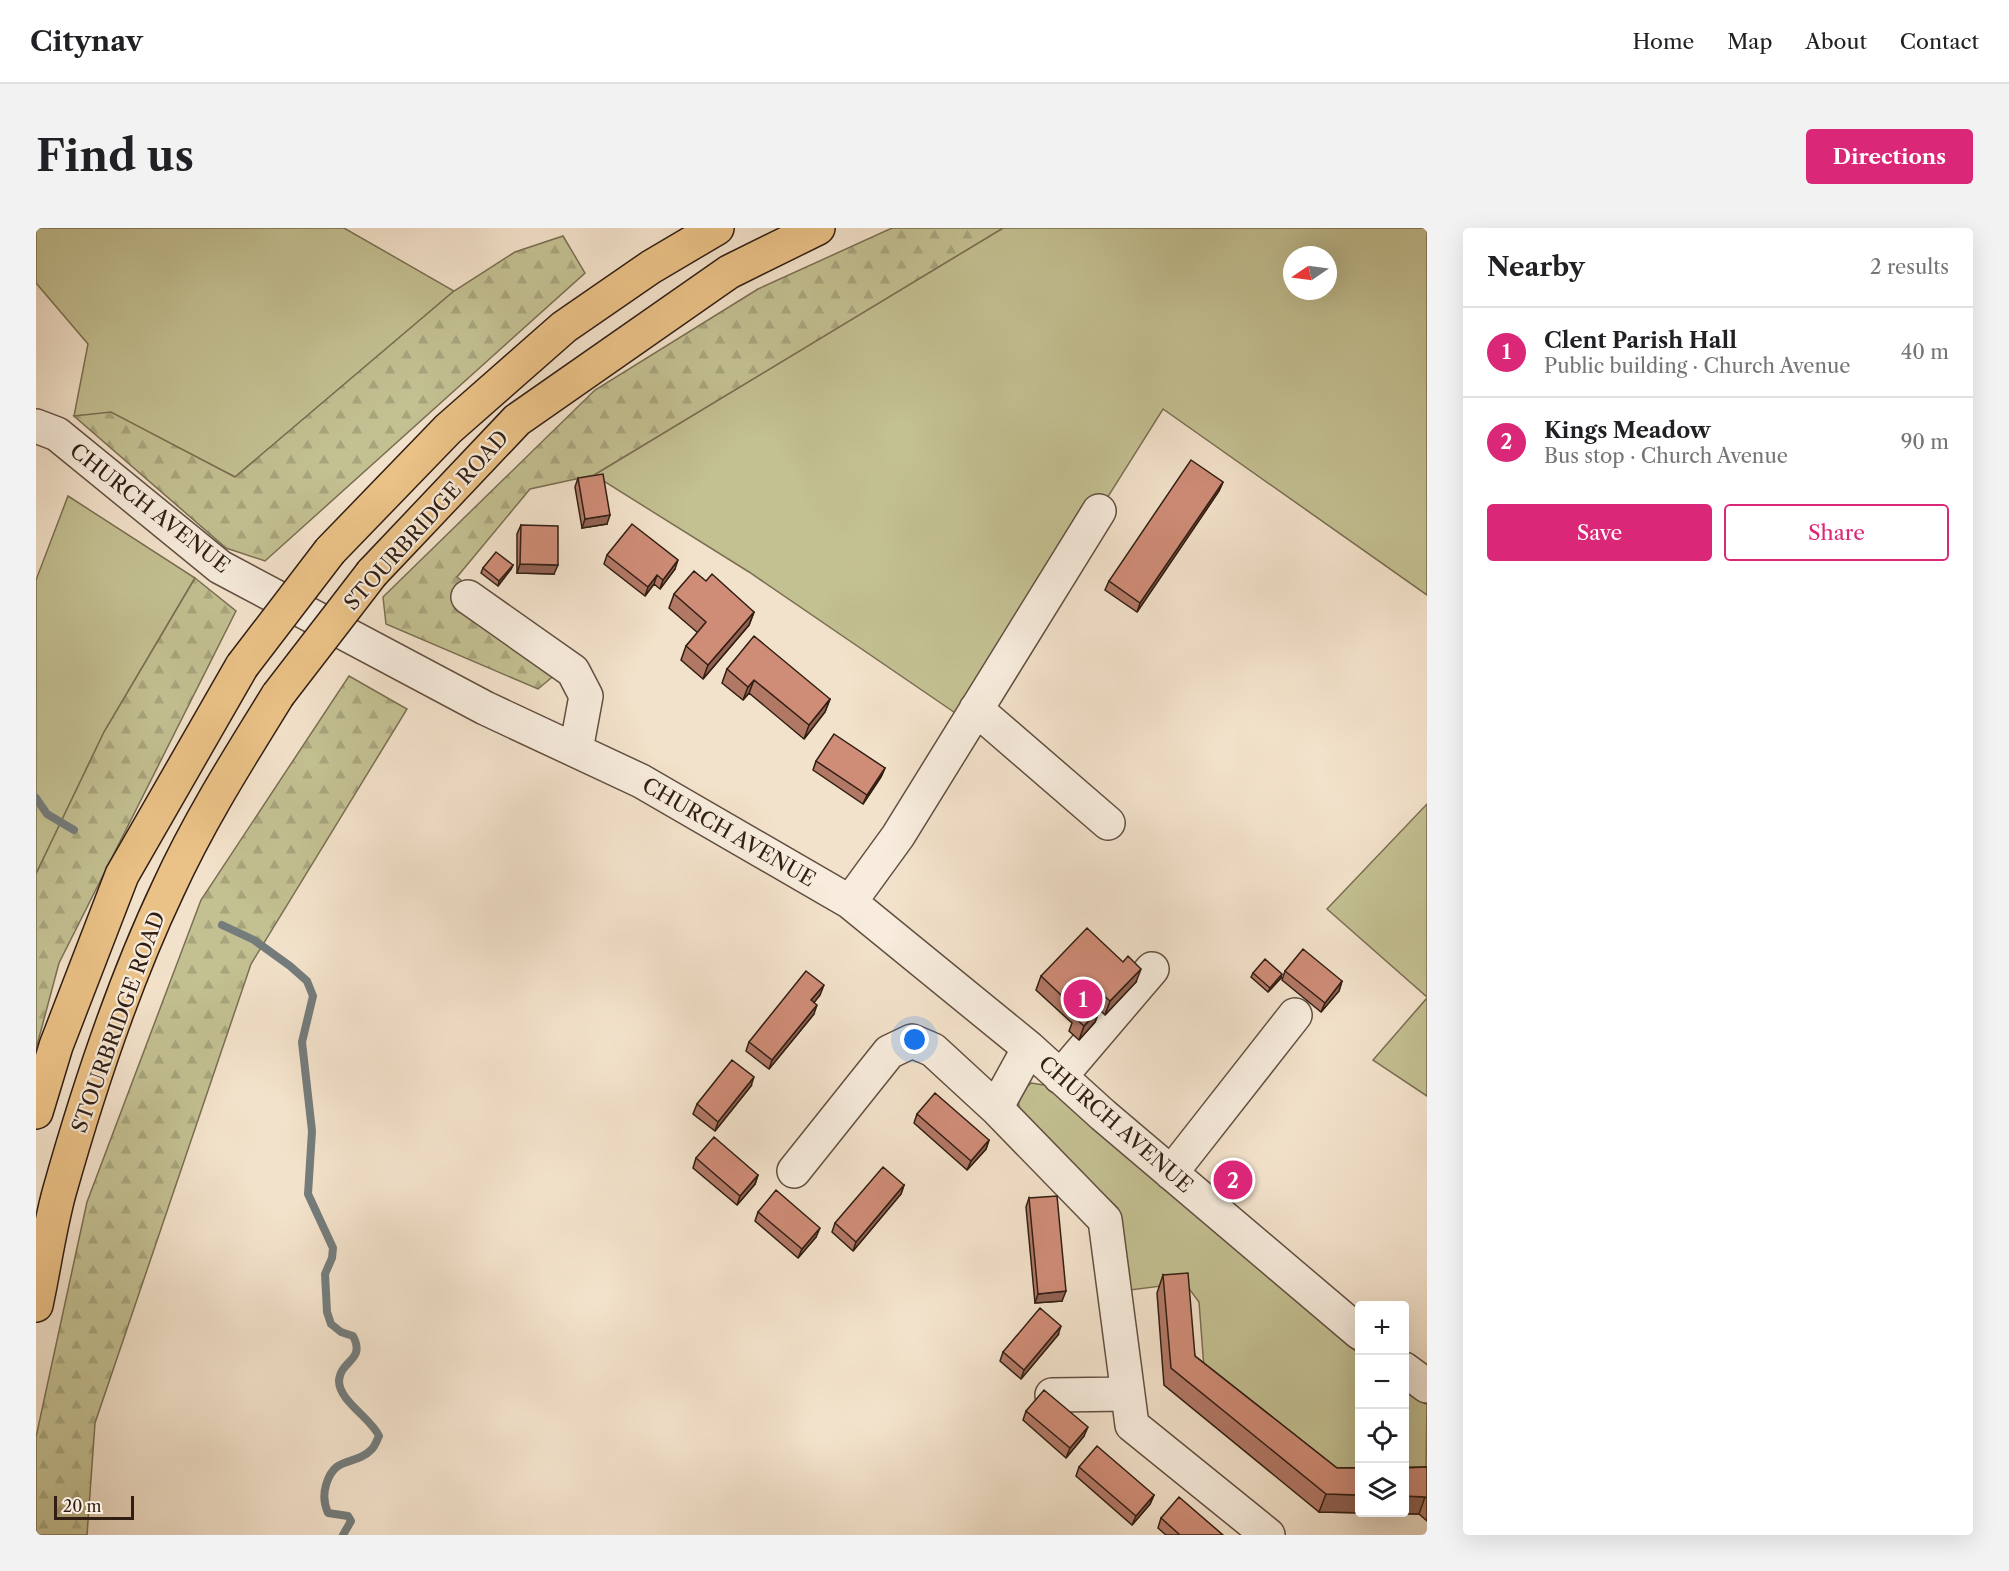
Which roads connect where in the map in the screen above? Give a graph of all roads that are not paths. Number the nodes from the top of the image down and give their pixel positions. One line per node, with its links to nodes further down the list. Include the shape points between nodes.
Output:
1 (717, 228): 15 (highway, STOURBRIDGE ROAD, bridge, via 651,267 564,327 448,429 330,551 242,666 122,875 56,1046)
2 (818, 228): 18 (highway, STOURBRIDGE ROAD, bridge, via 729,272 517,420 372,573 278,695 219,791 178,868 133,970 58,1195)
3 (36, 426): 7 (street, CHURCH AVENUE, via 57,434 220,567 465,697)
4 (1099, 511): 6 (street)
5 (468, 597): 7 (street, via 573,671 586,696)
6 (976, 710): 8 (street); 9 (street, via 898,836)
7 (576, 750): 9 (street, CHURCH AVENUE, via 640,781)
8 (1108, 823)
9 (850, 902): 12 (street, CHURCH AVENUE)
10 (1152, 969): 13 (street)
11 (1295, 1015): 17 (street)
12 (1029, 1048): 13 (street, CHURCH AVENUE); 14 (street)
13 (1060, 1077): 17 (street, CHURCH AVENUE)
14 (996, 1108): 16 (street, via 933,1050 912,1041 890,1052); 22 (street, via 1105,1220)
15 (36, 1112)
16 (794, 1171)
17 (1171, 1173): 19 (street, CHURCH AVENUE)
18 (36, 1305)
19 (1355, 1330)
20 (1409, 1373): 21 (street)
21 (1427, 1386)
22 (1128, 1394): 23 (street); 24 (street, via 1132,1425)
23 (1052, 1395)
24 (1268, 1535)

